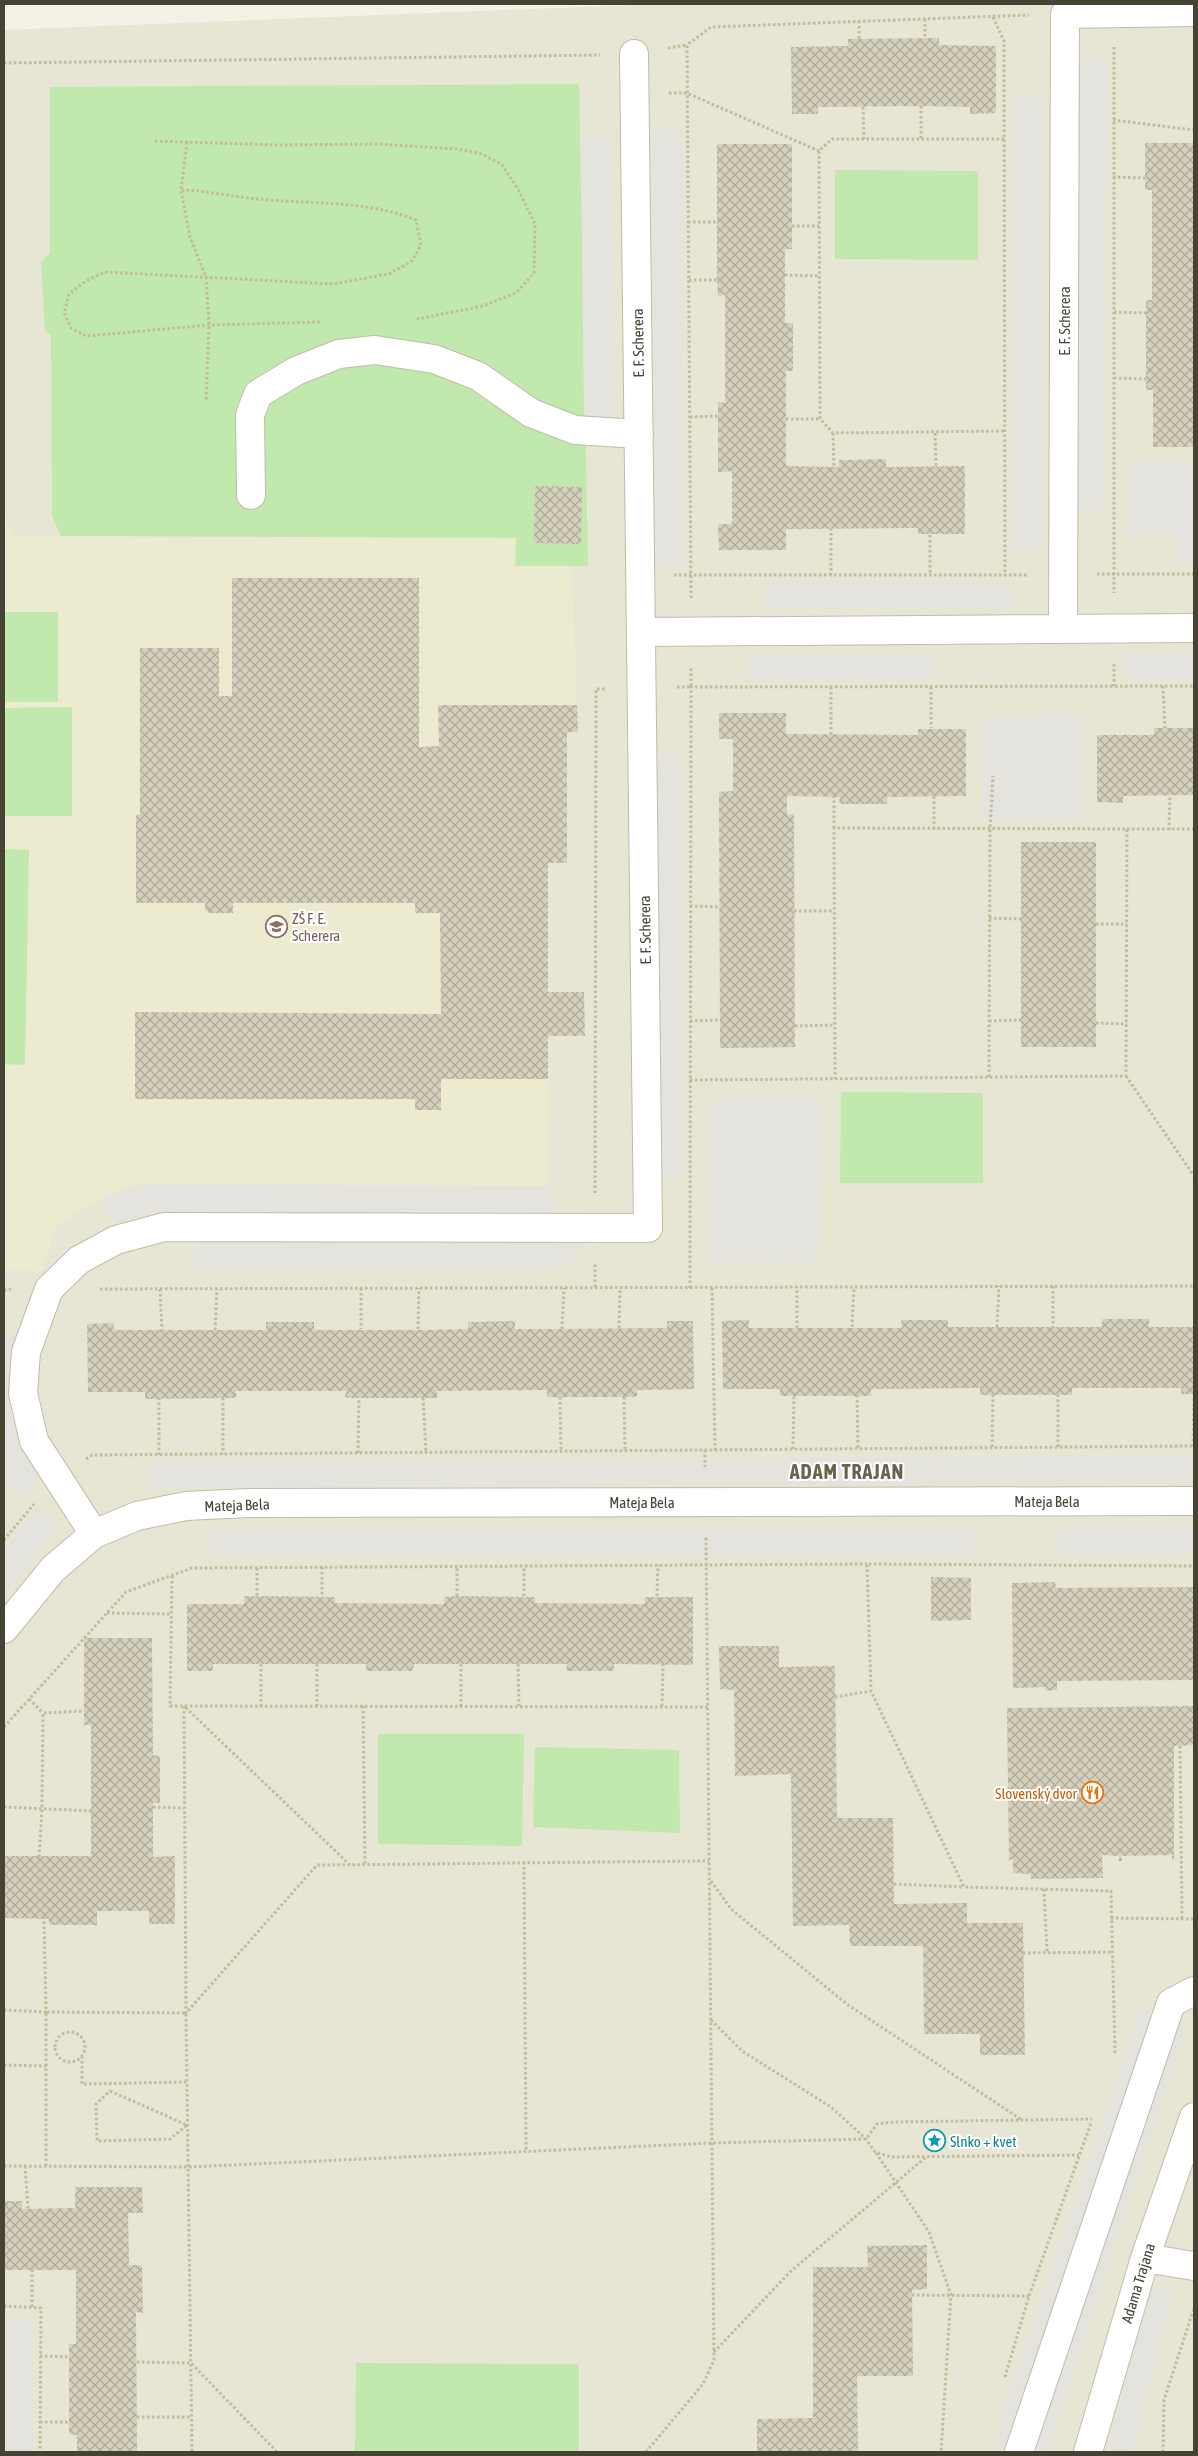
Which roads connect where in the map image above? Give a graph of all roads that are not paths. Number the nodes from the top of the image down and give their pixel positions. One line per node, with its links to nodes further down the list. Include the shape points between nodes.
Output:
1 (1194, 12): 5 (street, E. F. Scherera, via 1065,14)
2 (634, 54): 3 (street, E. F. Scherera)
3 (640, 434): 4 (street, via 575,430 531,413 478,376 434,359 375,350 340,354 296,371 258,394 250,415); 7 (street, E. F. Scherera)
4 (251, 495)
5 (1063, 628): 6 (street); 7 (street)
6 (1194, 628)
7 (642, 632): 9 (street, E. F. Scherera, via 648,1228 164,1227 116,1240 79,1260 49,1289 26,1352 23,1393 34,1440)
8 (1194, 1501): 9 (street, Mateja Bela, via 248,1503 195,1506 137,1516)
9 (94, 1534): 10 (street, Mateja Bela, via 53,1569)
10 (4, 1628)
11 (1194, 1990): 15 (street, via 1171,2003)
12 (1194, 2117): 13 (street, Adama Trajana)
13 (1145, 2258): 14 (street); 16 (street, Adama Trajana)
14 (1194, 2266)
15 (1019, 2452)
16 (1088, 2452)

